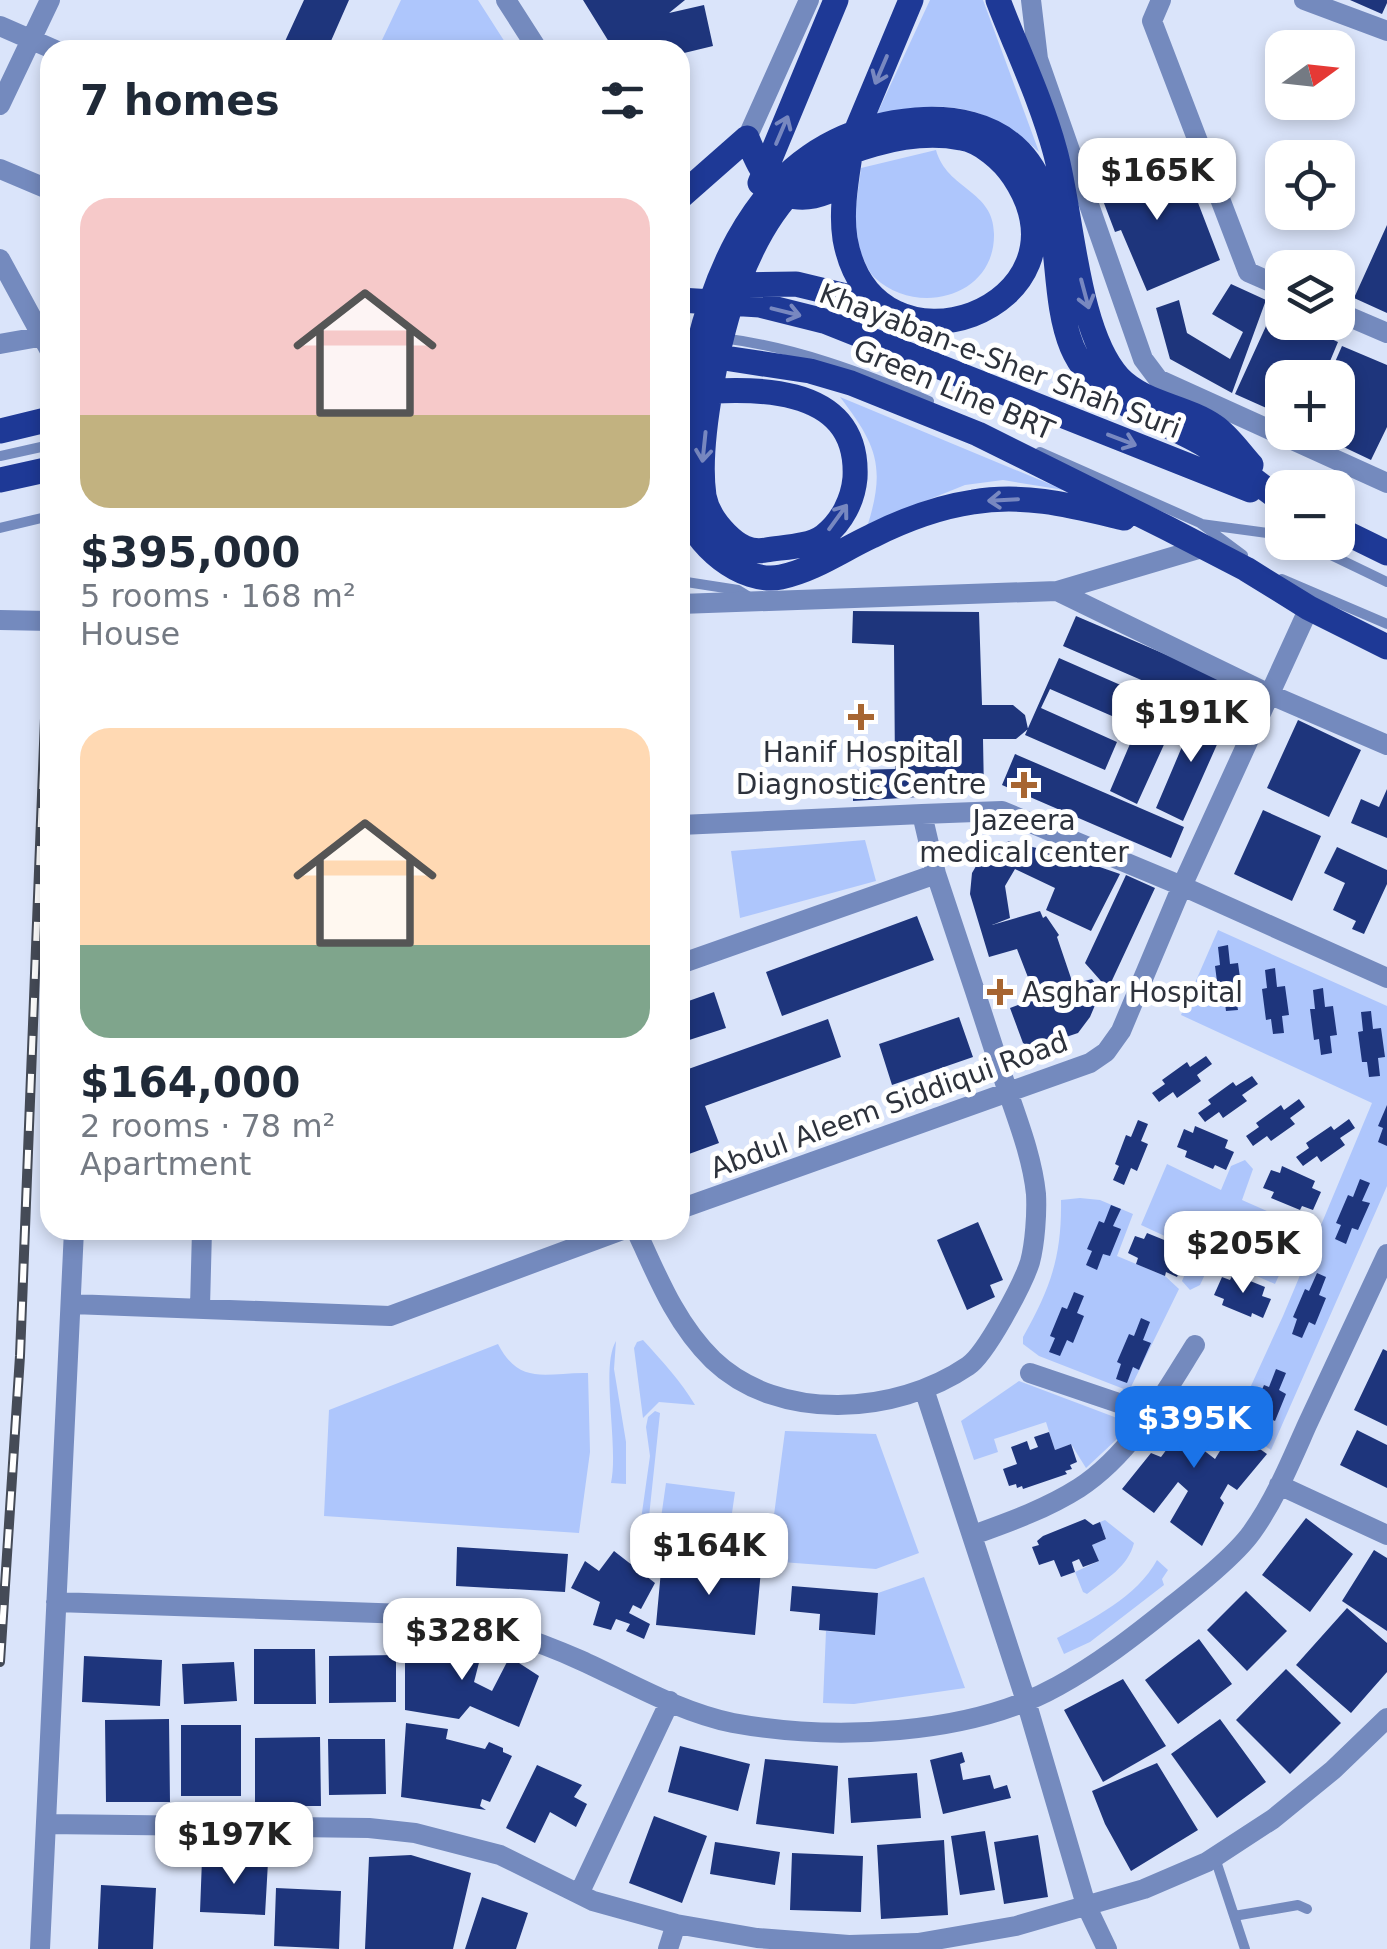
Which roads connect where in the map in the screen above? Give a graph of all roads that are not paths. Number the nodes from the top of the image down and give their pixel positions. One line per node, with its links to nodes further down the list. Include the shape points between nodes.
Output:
1 (50, 0): 12 (street)
2 (506, 0): 13 (street)
3 (810, 0): 16 (street)
4 (836, 0): 21 (main road, one-way to 4)
5 (910, 0): 17 (main road, one-way to 17)
6 (998, 0): 44 (main road, one-way to 44, via 1053,145 1100,347 1120,379 1215,426)
7 (1031, 0): 45 (street, via 1038,59 1143,359 1158,379)
8 (1161, 0): 23 (street, via 1152,21 1248,272)
9 (1304, 0): 11 (street)
10 (0, 26): 12 (street)
11 (1387, 31)
12 (32, 40): 14 (street); 15 (street)
13 (532, 40)
14 (40, 43)
15 (0, 105)
16 (747, 138): 17 (main road, via 767,181 798,198 827,192); 20 (main road)
17 (852, 141): 26 (main road, via 845,237 854,268)
18 (0, 169): 19 (street)
19 (40, 186)
20 (690, 188)
21 (731, 252): 34 (main road); 46 (main road, via 766,193 837,140 937,118 988,130 1020,152 1040,182 1065,321 1089,374 1115,398 1198,441)
22 (0, 259): 28 (street)
23 (1265, 280)
24 (690, 298): 26 (main road, via 730,285 782,283)
25 (690, 300): 47 (main road, Khayaban-e-Sher Shah Suri, one-way to 47, via 760,305 824,321)
26 (885, 305): 35 (main road, one-way to 35, via 931,323 962,319 998,301 1024,271 1034,226 1024,192 985,148 961,138 870,144 799,183 774,211 736,286)
27 (1355, 319): 29 (street)
28 (40, 329)
29 (1387, 333)
30 (690, 335): 53 (lane, Green Line BRT, via 794,351 855,370)
31 (40, 341): 32 (street)
32 (0, 344)
33 (690, 354): 51 (main road, via 765,362 850,383 978,434)
34 (690, 387)
35 (711, 394)
36 (711, 394): 37 (main road, one-way to 37, via 702,464 704,499 714,522 753,552 823,537 845,513 854,488 856,464 838,419 818,403 760,391)
37 (711, 394)
38 (40, 421): 39 (main road)
39 (0, 431)
40 (40, 446): 41 (lane)
41 (0, 456)
42 (40, 471): 43 (main road)
43 (0, 480)
44 (1265, 482)
45 (1387, 483)
46 (1265, 489)
47 (1265, 494)
48 (40, 518): 50 (lane)
49 (690, 520): 51 (main road, one-way to 49, via 1034,499 973,502 888,528 777,578 726,564)
50 (0, 528)
51 (1168, 528): 53 (main road)
52 (1265, 535): 53 (lane, Green Line BRT)
53 (1201, 536): 59 (street); 62 (main road); 65 (lane, Green Line BRT)
54 (1355, 537): 55 (main road)
55 (1387, 553)
56 (1341, 560): 57 (lane)
57 (1387, 582)
58 (690, 583): 60 (lane, via 738,590)
59 (1058, 591): 60 (street); 67 (street)
60 (757, 601): 61 (street)
61 (690, 604)
62 (1310, 608): 66 (main road); 67 (street, Abdul Aleem Siddiqui Road)
63 (0, 620): 64 (street)
64 (40, 621)
65 (1387, 624)
66 (1387, 647)
67 (1270, 695): 68 (street); 72 (street, Abdul Aleem Siddiqui Road)
68 (1387, 745)
69 (922, 814): 70 (street); 71 (street); 72 (street, via 1002,811)
70 (690, 825)
71 (936, 874): 73 (street); 75 (street)
72 (1182, 886): 74 (street); 75 (street, Abdul Aleem Siddiqui Road, via 1106,1052)
73 (690, 960)
74 (1387, 978)
75 (1008, 1092): 76 (street, Abdul Aleem Siddiqui Road); 86 (street, via 1036,1195 1030,1262 972,1364)
76 (690, 1205)
77 (74, 1240): 82 (street)
78 (202, 1240): 83 (street)
79 (595, 1240): 83 (street, via 390,1316)
80 (641, 1240): 86 (street, via 687,1330 715,1362 758,1392 864,1406)
81 (1387, 1254): 88 (street)
82 (72, 1304): 83 (street); 91 (street)
83 (200, 1308)
84 (1195, 1345): 87 (street)
85 (1030, 1373): 87 (street)
86 (924, 1390): 89 (street)
87 (1152, 1414): 89 (street, via 1080,1487)
88 (1279, 1486): 90 (street); 93 (street, via 1251,1535 1187,1594 1121,1647)
89 (973, 1535): 93 (street)
90 (1387, 1535)
91 (56, 1602): 92 (street, via 436,1614 487,1624); 95 (street)
92 (670, 1701): 93 (street, via 731,1722 827,1732 968,1720); 97 (street)
93 (1026, 1701): 98 (street)
94 (1387, 1718): 96 (street, via 1333,1770)
95 (46, 1824): 97 (street, via 370,1828 500,1854); 102 (street)
96 (1214, 1857): 98 (street, via 1144,1889); 100 (lane)
97 (578, 1894): 101 (street)
98 (1086, 1904): 101 (street, via 1016,1926 918,1942 829,1944); 104 (street)
99 (1307, 1909): 100 (lane)
100 (1234, 1916): 105 (lane)
101 (676, 1924): 103 (street)
102 (40, 1949)
103 (668, 1949)
104 (1107, 1949)
105 (1246, 1949)

